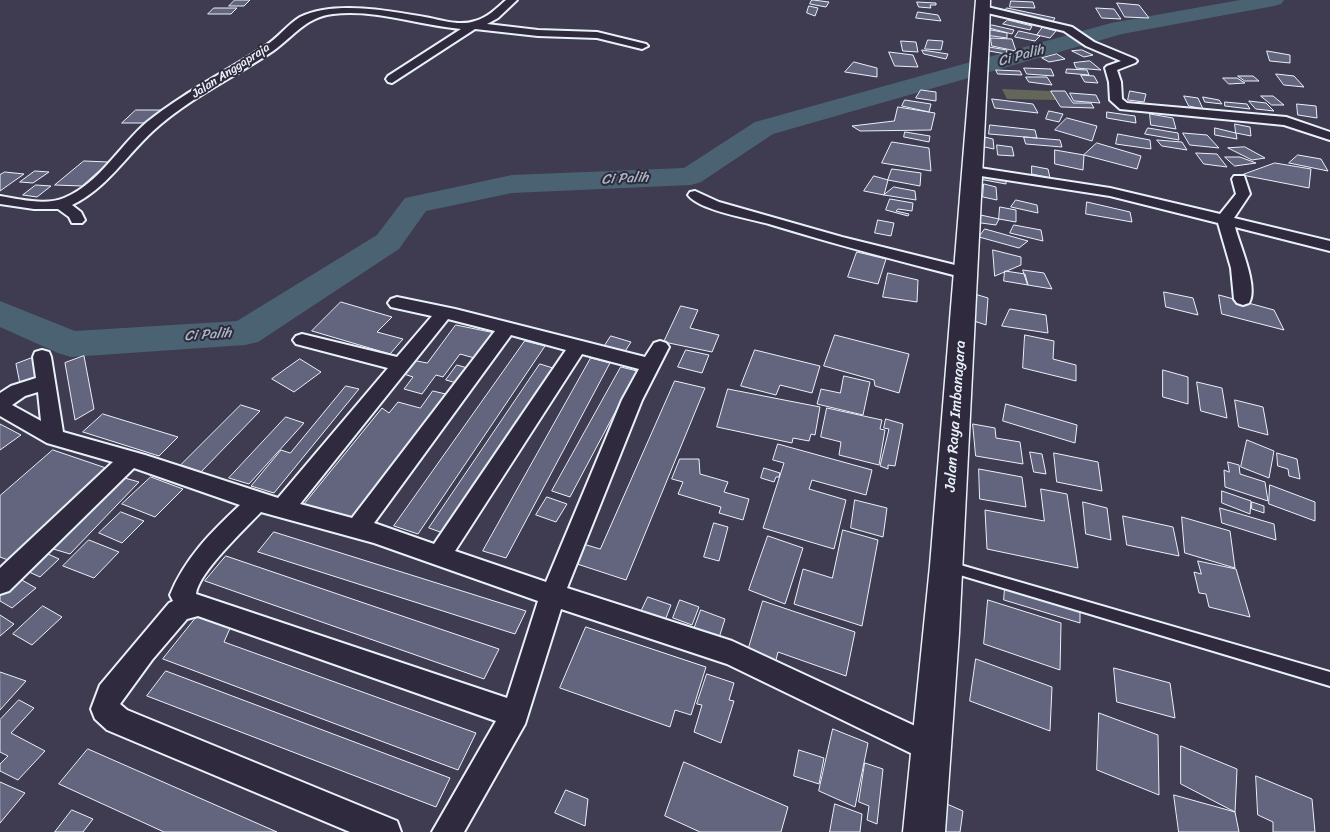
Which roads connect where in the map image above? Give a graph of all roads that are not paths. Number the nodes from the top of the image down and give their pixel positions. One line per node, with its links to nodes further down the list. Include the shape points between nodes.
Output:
1 (512, 0): 3 (street, via 486,21)
2 (983, 5): 6 (street, via 1063,27 1131,61 1111,68 1116,100 1121,104 1286,121); 7 (highway, Jalan Raya Imbanagara)
3 (474, 26): 4 (street, Jalan Anggapraja, via 597,35); 5 (street); 11 (street, Jalan Anggapraja, via 361,11 333,12 307,18 269,48 243,62 150,126 87,190)
4 (642, 46)
5 (392, 79)
6 (1330, 136)
7 (973, 171): 13 (street, via 1110,192); 15 (highway, Jalan Raya Imbanagara)
8 (1239, 179): 13 (street, via 1243,194)
9 (695, 195): 15 (street, via 714,205)
10 (0, 200): 11 (street)
11 (61, 204): 12 (street, via 76,215)
12 (77, 220)
13 (1225, 220): 14 (street); 16 (street, via 1243,278)
14 (1330, 246)
15 (965, 273): 33 (highway, Jalan Raya Imbanagara)
16 (1243, 299)
17 (397, 303): 18 (street)
18 (444, 313): 19 (street); 23 (street)
19 (507, 328): 21 (street); 31 (street)
20 (302, 340): 23 (street)
21 (578, 346): 32 (street); 35 (street, via 655,356 632,400)
22 (42, 357): 24 (street)
23 (401, 365): 30 (street)
24 (46, 382): 25 (street, via 18,391); 27 (street)
25 (0, 403)
26 (0, 407): 27 (street)
27 (54, 437): 28 (street)
28 (130, 459): 29 (street); 34 (street)
29 (257, 502): 30 (street); 36 (street, via 185,584 182,595)
30 (283, 508): 31 (street)
31 (357, 529): 32 (street)
32 (439, 556): 35 (street)
33 (946, 566): 37 (lane); 39 (highway, Jalan Raya Imbanagara)
34 (1, 583)
35 (553, 594): 38 (street); 39 (street, via 732,653)
36 (190, 606): 38 (street, via 198,606); 40 (street, via 178,611 143,651 109,694 105,709 117,720)
37 (1330, 678)
38 (515, 714): 41 (street)
39 (933, 749): 42 (highway, Jalan Raya Imbanagara)
40 (386, 832)
41 (447, 832)
42 (924, 832)

